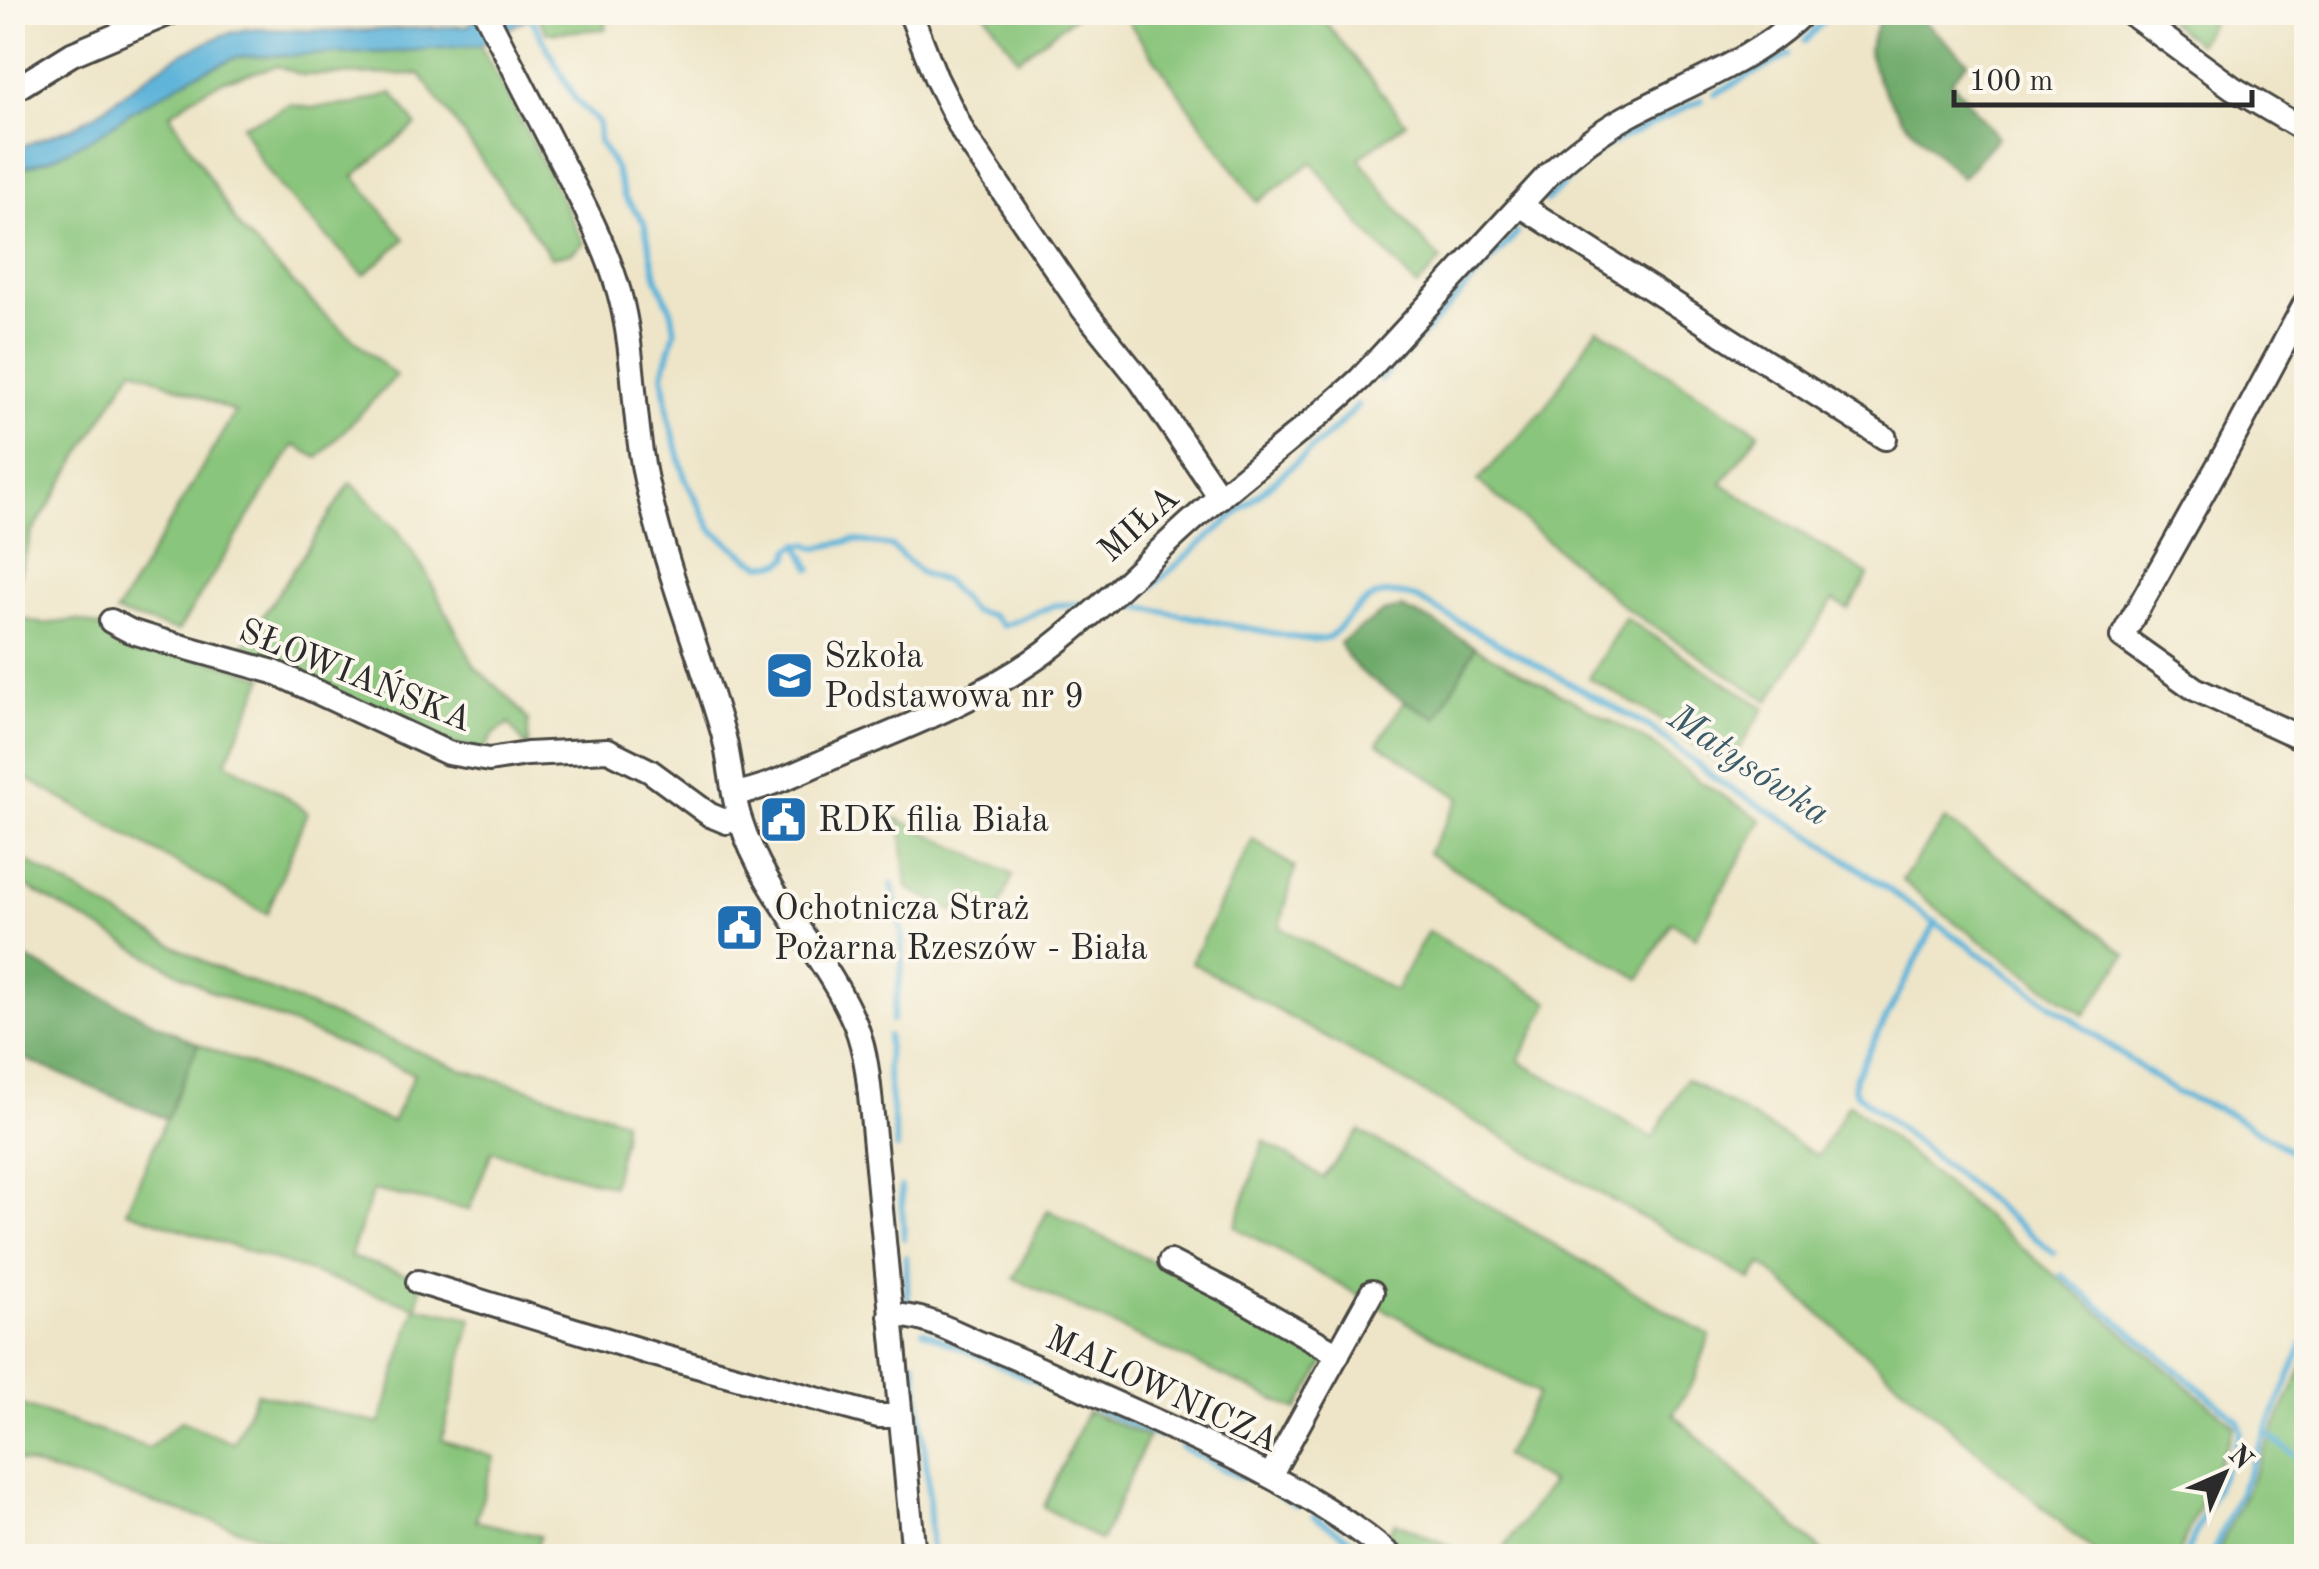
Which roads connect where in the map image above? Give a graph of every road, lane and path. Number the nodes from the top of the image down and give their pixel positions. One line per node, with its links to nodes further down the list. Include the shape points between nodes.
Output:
1 (172, 12): 6 (street, via 72,54)
2 (485, 12): 14 (street, via 602,244 618,291 646,480 722,732)
3 (910, 12): 11 (street, via 964,134)
4 (1804, 12): 8 (street, MIŁA, via 1761,48 1590,140)
5 (2129, 12): 7 (street, via 2233,88)
6 (12, 91)
7 (2306, 131)
8 (1520, 205): 10 (street); 11 (street, MIŁA, via 1360,378)
9 (2306, 302): 13 (street, via 2122,637 2195,688)
10 (1885, 438)
11 (1220, 497): 14 (street, MIŁA, via 1042,654 921,720)
12 (111, 621): 15 (street, SŁOWIAŃSKA, via 274,672 448,753 490,760 608,750 650,771 710,816)
13 (2306, 740)
14 (734, 794): 15 (street)
15 (739, 818): 19 (street, via 754,856 842,998 862,1046)
16 (1170, 1262): 20 (street)
17 (418, 1282): 21 (street, via 653,1354 878,1416)
18 (1372, 1292): 20 (street)
19 (890, 1316): 21 (street); 22 (street, MALOWNICZA, via 923,1319)
20 (1338, 1354): 22 (street)
21 (900, 1416): 23 (street)
22 (1270, 1476): 24 (street, MALOWNICZA)
23 (914, 1556)
24 (1391, 1556)

